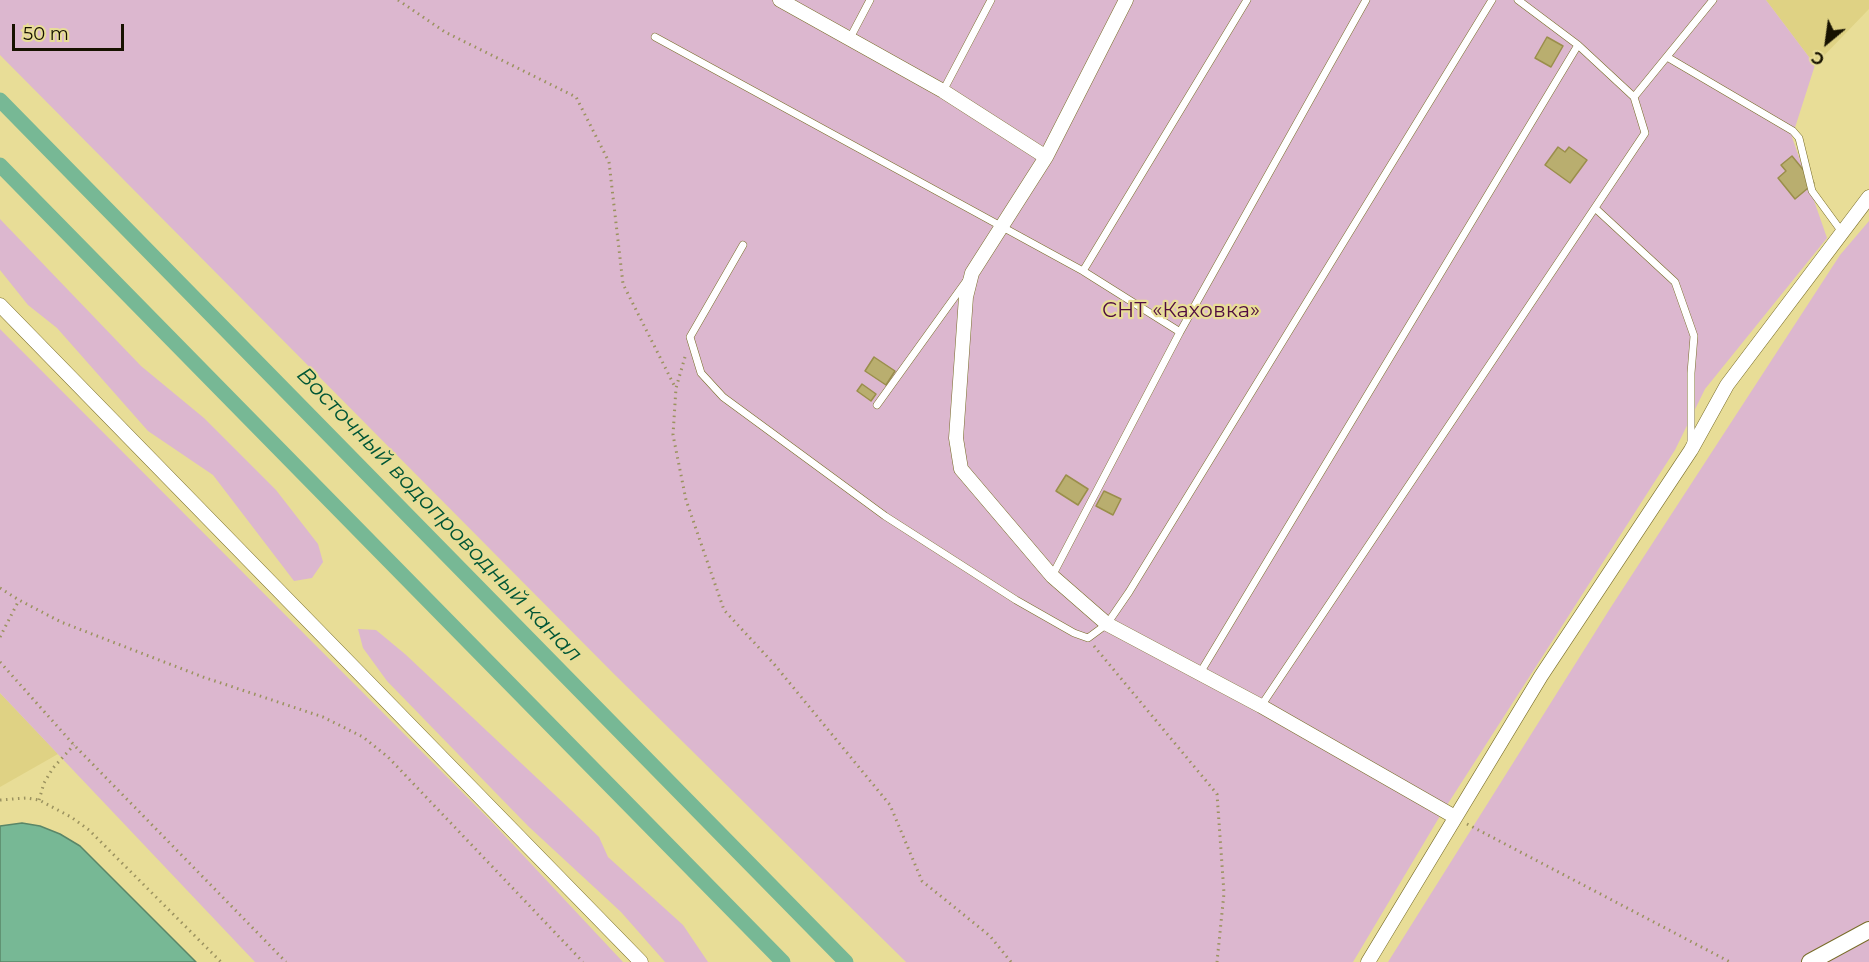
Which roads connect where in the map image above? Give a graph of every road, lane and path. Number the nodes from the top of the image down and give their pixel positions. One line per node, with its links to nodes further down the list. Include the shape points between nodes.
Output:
1 (398, 0): 28 (path, via 445,32 576,97 609,162 623,284)
2 (780, 0): 12 (street)
3 (870, 0): 12 (lane)
4 (991, 0): 15 (lane)
5 (1126, 0): 17 (street)
6 (1247, 0): 23 (lane)
7 (1366, 0): 26 (lane)
8 (1492, 0): 34 (lane)
9 (1518, 0): 13 (lane)
10 (1713, 0): 14 (lane)
11 (655, 37): 20 (lane)
12 (850, 38): 15 (street)
13 (1578, 45): 16 (lane); 38 (lane)
14 (1667, 57): 16 (lane); 21 (lane, via 1793,131 1799,138 1812,191)
15 (943, 91): 17 (street)
16 (1634, 97): 19 (lane, via 1645,133)
17 (1046, 157): 20 (street)
18 (1869, 197): 21 (street)
19 (1595, 208): 30 (lane, via 1675,282 1694,336); 39 (lane)
20 (1002, 227): 23 (lane); 24 (street)
21 (1842, 232): 30 (street, via 1727,385)
22 (743, 245): 27 (lane)
23 (1083, 271): 26 (lane)
24 (972, 273): 29 (lane); 31 (street, via 966,297 956,438 962,469)
25 (0, 305): 48 (street)
26 (1180, 332): 31 (lane)
27 (690, 337): 28 (path); 36 (lane, via 701,374 723,397 885,516 1016,600)
28 (676, 388): 49 (path, via 673,435 686,500 724,610 774,664 890,805 922,881 990,936)
29 (877, 405)
30 (1691, 450): 43 (street, via 1541,676)
31 (1052, 576): 34 (street)
32 (0, 588): 33 (path)
33 (19, 600): 35 (path); 47 (path, via 107,641 323,717 363,737 388,757)
34 (1107, 624): 36 (lane); 38 (street)
35 (0, 637)
36 (1088, 638): 50 (path, via 1217,795 1224,892)
37 (0, 662): 40 (path)
38 (1200, 673): 39 (street)
39 (1262, 706): 43 (street)
40 (74, 744): 42 (path, via 53,768); 46 (path)
41 (0, 800): 42 (path)
42 (39, 800): 45 (path, via 89,830)
43 (1455, 817): 51 (street); 52 (path)
44 (1869, 930): 53 (street)
45 (221, 962)
46 (286, 962)
47 (584, 962)
48 (641, 962)
49 (1011, 962)
50 (1217, 962)
51 (1368, 962)
52 (1730, 962)
53 (1810, 962)

